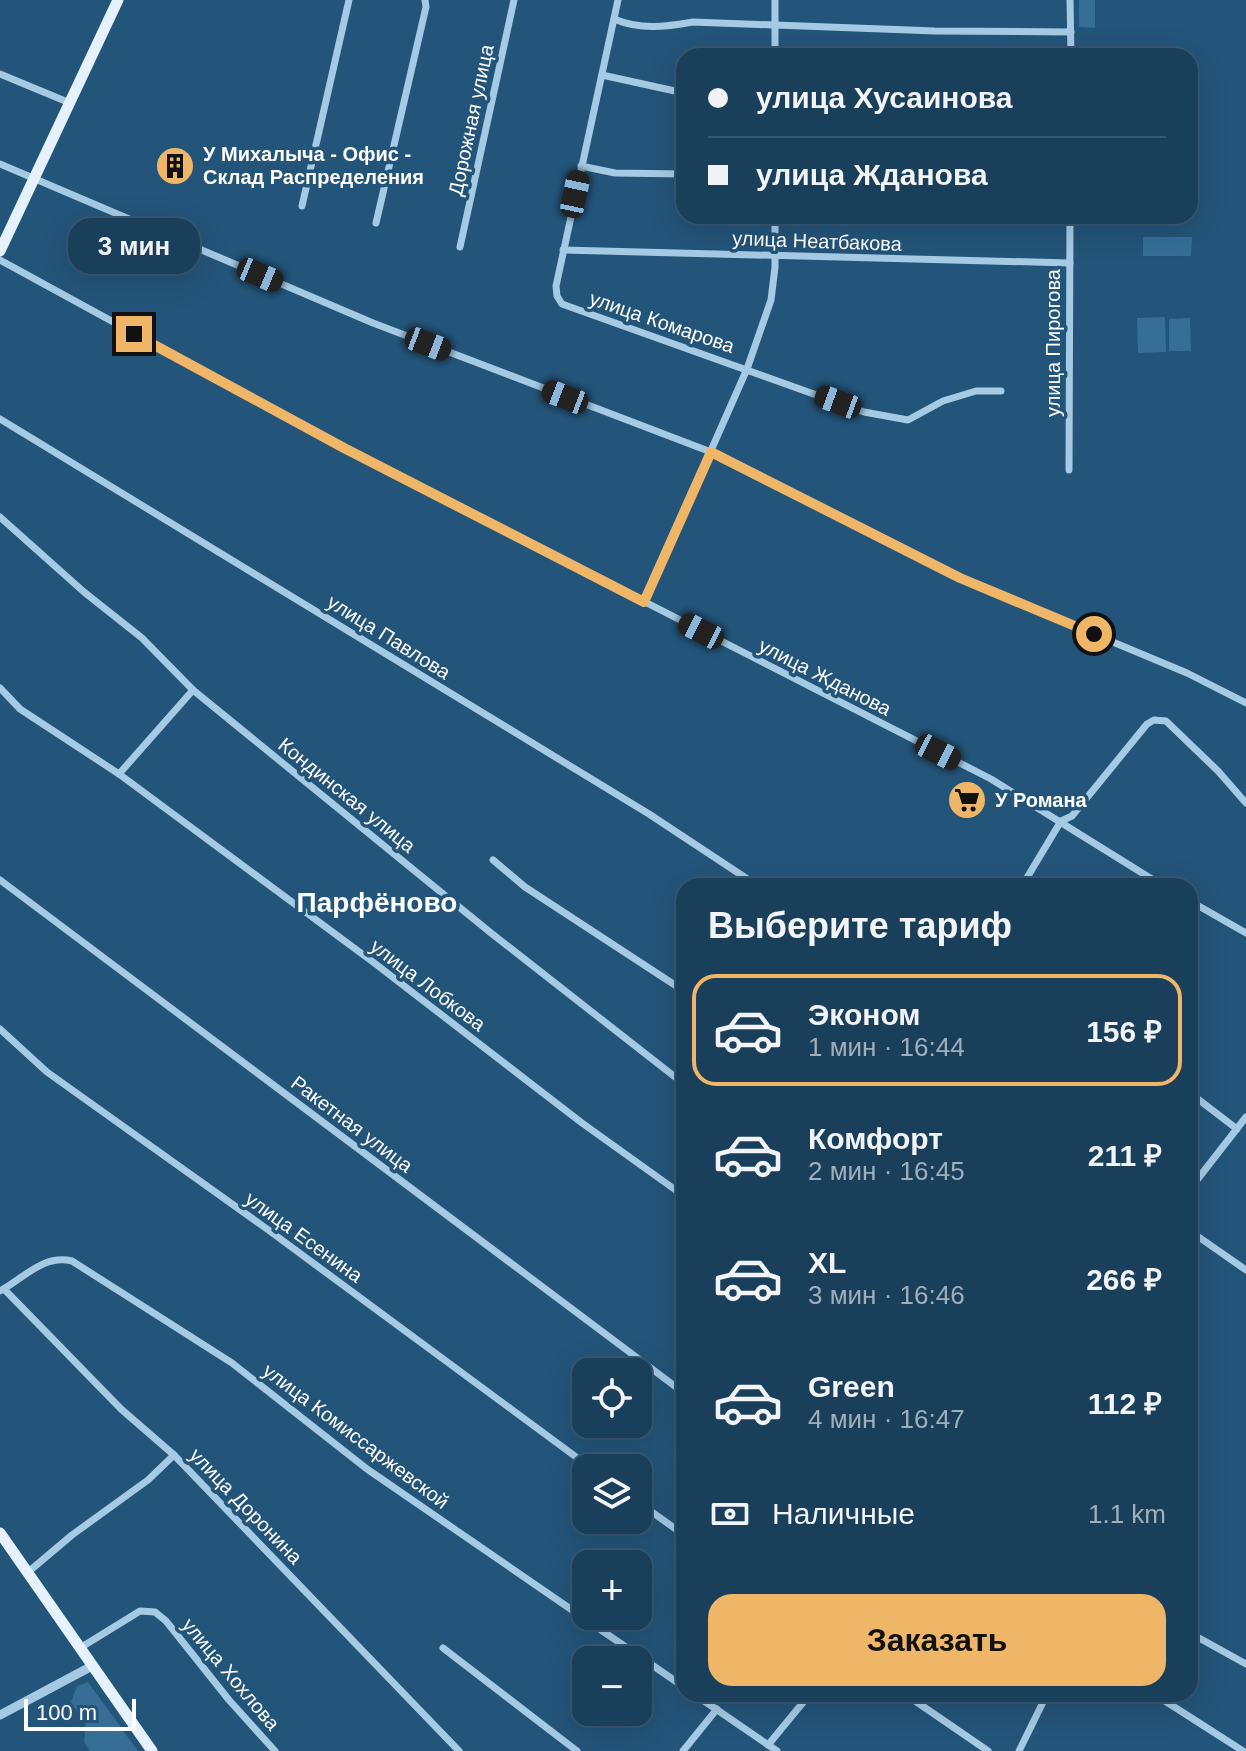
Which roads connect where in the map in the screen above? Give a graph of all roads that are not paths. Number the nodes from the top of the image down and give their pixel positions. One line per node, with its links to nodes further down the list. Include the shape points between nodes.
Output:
1 (118, 0): 16 (main road)
2 (349, 0): 21 (street)
3 (425, 0): 22 (street)
4 (514, 0): 25 (street, Дорожная улица)
5 (618, 0): 8 (street, улица Комарова)
6 (775, 0): 9 (street)
7 (1070, 0): 10 (street)
8 (614, 19): 9 (street, via 632,27 693,22); 14 (street, улица Комарова)
9 (775, 26): 10 (street); 11 (street)
10 (1071, 32): 12 (street)
11 (775, 48)
12 (1071, 48)
13 (0, 74): 16 (street)
14 (602, 75): 15 (street); 18 (street, улица Комарова)
15 (676, 91)
16 (70, 103): 20 (main road)
17 (0, 164): 20 (street)
18 (581, 166): 19 (street, via 615,173); 26 (street, улица Комарова)
19 (676, 174)
20 (34, 181): 27 (main road); 34 (street, via 373,323)
21 (302, 206)
22 (376, 223)
23 (775, 224): 28 (street)
24 (1070, 224): 30 (street, улица Пирогова)
25 (460, 247)
26 (563, 250): 28 (street, улица Неатбакова); 31 (street, улица Комарова, via 556,286 562,304)
27 (0, 251)
28 (775, 256): 30 (street, улица Неатбакова); 31 (street, via 771,300)
29 (0, 260): 37 (street, улица Жданова, via 344,448)
30 (1070, 263): 35 (street, улица Пирогова)
31 (747, 369): 32 (street, улица Комарова, via 864,412 908,420 943,401 976,391); 34 (street)
32 (1001, 391)
33 (0, 419): 45 (street, улица Павлова)
34 (711, 452): 37 (street); 40 (street, via 960,578)
35 (1069, 470)
36 (0, 517): 39 (street, Кондинская улица, via 142,638)
37 (644, 602): 43 (street, улица Жданова, via 991,779)
38 (0, 688): 41 (street, улица Лобкова, via 20,709)
39 (193, 690): 41 (street); 53 (street, Кондинская улица)
40 (1246, 703)
41 (119, 774): 58 (street, улица Лобкова)
42 (1246, 803): 43 (street, via 1166,721 1154,720 1072,816)
43 (1061, 821): 46 (street); 47 (street, улица Жданова)
44 (493, 860): 51 (street, via 525,887)
45 (746, 878)
46 (1027, 878)
47 (1150, 878)
48 (0, 880): 62 (street, Ракетная улица)
49 (1198, 906): 50 (street)
50 (1246, 933)
51 (676, 986)
52 (0, 1029): 63 (street, улица Есенина, via 47,1072)
53 (676, 1078)
54 (1198, 1099): 56 (street)
55 (1246, 1117): 56 (street)
56 (1237, 1129): 57 (street)
57 (1198, 1179)
58 (676, 1192)
59 (1198, 1237): 60 (street)
60 (1246, 1270)
61 (2, 1290): 64 (street, улица Доронина); 74 (street, улица Комиссаржевской, via 44,1263 72,1261 232,1363 367,1469)
62 (676, 1387)
63 (572, 1454)
64 (174, 1455): 68 (street); 85 (street, улица Доронина)
65 (652, 1512): 66 (street)
66 (676, 1529)
67 (0, 1533): 68 (main road)
68 (27, 1573): 70 (main road)
69 (1198, 1637): 72 (street)
70 (80, 1648): 73 (main road); 84 (street, улица Хохлова, via 140,1611 155,1612)
71 (443, 1648): 86 (street)
72 (1246, 1664)
73 (92, 1666): 81 (street); 83 (main road)
74 (676, 1681)
75 (706, 1702): 80 (street)
76 (803, 1702): 82 (street)
77 (917, 1702): 89 (street)
78 (1043, 1702): 90 (street)
79 (1166, 1702): 91 (street)
80 (717, 1709): 82 (street); 87 (street)
81 (0, 1715)
82 (768, 1745): 88 (street)
83 (152, 1751)
84 (275, 1751)
85 (459, 1751)
86 (577, 1751)
87 (683, 1751)
88 (777, 1751)
89 (988, 1751)
90 (1019, 1751)
91 (1243, 1751)

